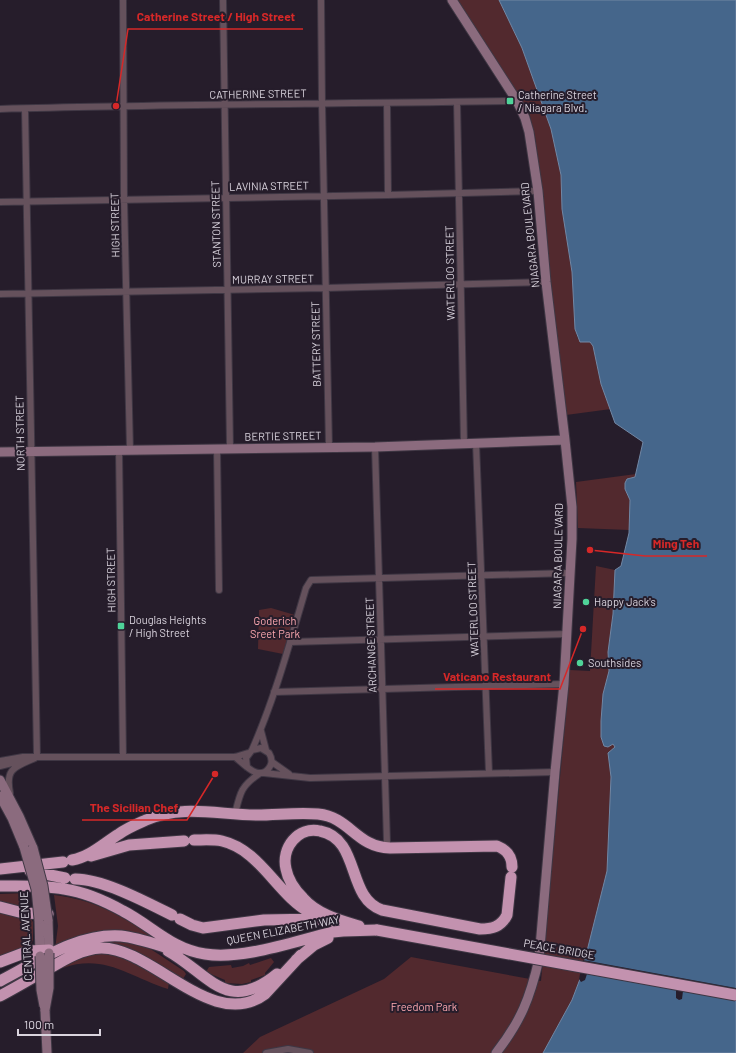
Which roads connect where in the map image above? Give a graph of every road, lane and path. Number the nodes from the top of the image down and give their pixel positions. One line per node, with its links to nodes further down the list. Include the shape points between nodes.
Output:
1 (123, 0): 10 (street, HIGH STREET)
2 (223, 0): 8 (street, STANTON STREET)
3 (321, 0): 7 (street, BATTERY STREET)
4 (452, 0): 5 (main road, NIAGARA BOULEVARD)
5 (517, 101): 6 (street, CATHERINE STREET); 13 (main road, NIAGARA BOULEVARD, via 529,132)
6 (457, 102): 9 (street, CATHERINE STREET); 14 (street, WATERLOO STREET)
7 (322, 103): 8 (street, CATHERINE STREET); 9 (street, CATHERINE STREET); 16 (street, BATTERY STREET)
8 (224, 104): 10 (street, CATHERINE STREET); 17 (street, STANTON STREET)
9 (388, 104): 15 (street)
10 (124, 106): 11 (street, CATHERINE STREET); 18 (street, HIGH STREET)
11 (25, 109): 12 (street, CATHERINE STREET); 19 (street, NORTH STREET)
12 (0, 110)
13 (538, 191): 14 (street, LAVINIA STREET); 21 (main road, NIAGARA BOULEVARD)
14 (459, 193): 15 (street, LAVINIA STREET); 22 (street, WATERLOO STREET)
15 (388, 195): 16 (street, LAVINIA STREET)
16 (323, 196): 17 (street, LAVINIA STREET); 23 (street, BATTERY STREET)
17 (225, 197): 18 (street, LAVINIA STREET); 24 (street, STANTON STREET)
18 (124, 199): 19 (street, LAVINIA STREET); 25 (street, HIGH STREET)
19 (26, 201): 20 (street, LAVINIA STREET); 26 (street, NORTH STREET)
20 (0, 202)
21 (546, 282): 22 (street, MURRAY STREET); 28 (main road, NIAGARA BOULEVARD)
22 (460, 285): 23 (street, MURRAY STREET); 29 (street, WATERLOO STREET)
23 (325, 288): 24 (street, MURRAY STREET); 31 (street, BATTERY STREET)
24 (227, 289): 25 (street, MURRAY STREET); 34 (street, STANTON STREET)
25 (127, 291): 26 (street, MURRAY STREET); 36 (street, HIGH STREET)
26 (28, 293): 27 (street, MURRAY STREET); 38 (street, NORTH STREET)
27 (0, 294)
28 (565, 440): 30 (main road, BERTIE STREET); 39 (main road, NIAGARA BOULEVARD, via 572,507)
29 (464, 444): 30 (main road, BERTIE STREET); 32 (main road, BERTIE STREET)
30 (476, 444): 40 (street, WATERLOO STREET)
31 (329, 447): 32 (main road, BERTIE STREET); 34 (main road, BERTIE STREET)
32 (375, 447): 41 (street, ARCHANGE STREET)
33 (217, 448): 34 (main road, BERTIE STREET); 36 (main road, BERTIE STREET); 42 (street)
34 (230, 448)
35 (119, 450): 36 (main road, BERTIE STREET); 38 (main road, BERTIE STREET); 55 (street, HIGH STREET)
36 (130, 450)
37 (0, 452): 38 (main road, BERTIE STREET)
38 (30, 452): 54 (street, NORTH STREET)
39 (570, 573): 40 (street); 43 (main road, NIAGARA BOULEVARD)
40 (482, 575): 41 (street); 44 (street, WATERLOO STREET)
41 (379, 578): 45 (street, ARCHANGE STREET); 46 (street, via 312,580 306,588)
42 (219, 590)
43 (568, 634): 44 (street); 47 (main road, NIAGARA BOULEVARD)
44 (484, 636): 45 (street); 48 (street, WATERLOO STREET)
45 (381, 640): 46 (street); 49 (street, ARCHANGE STREET)
46 (290, 642): 50 (street)
47 (564, 684): 48 (street); 61 (main road, NIAGARA BOULEVARD)
48 (486, 686): 49 (street); 63 (street, WATERLOO STREET)
49 (382, 689): 50 (street); 65 (street, ARCHANGE STREET)
50 (274, 692): 51 (street)
51 (261, 731): 52 (street); 53 (street)
52 (266, 750): 53 (street, via 261,748); 58 (street)
53 (250, 752): 56 (street); 60 (street, via 246,758)
54 (37, 757): 55 (street); 57 (street); 59 (street); 69 (street, via 11,771 8,780)
55 (123, 757): 56 (street)
56 (235, 757): 60 (street)
57 (0, 761)
58 (272, 762): 62 (street, via 268,770); 64 (street)
59 (0, 766)
60 (248, 768): 62 (street, via 253,772); 67 (street)
61 (555, 772): 63 (street); 93 (main road, NIAGARA BOULEVARD, via 539,959 534,984 523,1012)
62 (262, 773): 64 (street); 67 (street)
63 (489, 773): 65 (street)
64 (290, 775): 65 (street, via 310,778)
65 (385, 776): 71 (street, ARCHANGE STREET)
66 (0, 780): 69 (main road, CENTRAL AVENUE)
67 (247, 782): 70 (street)
68 (0, 796): 72 (main road, CENTRAL AVENUE)
69 (11, 798): 72 (main road, CENTRAL AVENUE, via 20,816)
70 (235, 814): 73 (highway, via 191,810 157,816); 80 (highway, via 324,815 341,822 368,843 385,848 497,846 509,854 512,872 507,915 499,926 480,929 371,906 365,899 349,857 338,840 327,833 314,830 296,837 288,847 286,857 286,869 295,888 319,911)
71 (387, 843)
72 (28, 848): 78 (main road, CENTRAL AVENUE, bridge, via 42,879)
73 (71, 860): 75 (highway); 79 (highway, via 137,844 216,840 238,847 300,906)
74 (2, 867): 75 (highway)
75 (32, 868): 79 (highway, via 70,879 91,881 203,928 271,920 318,919)
76 (0, 886): 83 (highway, QUEEN ELIZABETH WAY, via 64,889 90,896 124,911 166,940 193,951 223,954)
77 (0, 907): 78 (highway)
78 (41, 916): 84 (main road, CENTRAL AVENUE)
79 (336, 922): 80 (highway, QUEEN ELIZABETH WAY)
80 (357, 928): 81 (highway, QUEEN ELIZABETH WAY); 83 (highway, QUEEN ELIZABETH WAY); 85 (highway, via 322,941)
81 (377, 930): 88 (highway, PEACE BRIDGE, bridge)
82 (154, 944): 83 (highway, via 211,959 236,957); 85 (highway, via 178,957 214,985 234,991 249,990 262,985); 87 (highway, via 123,936 88,939 56,952)
83 (260, 950)
84 (45, 952): 86 (highway, via 21,953); 90 (main road, CENTRAL AVENUE, bridge, via 41,990 45,1010)
85 (301, 955): 89 (highway, via 265,994 242,1003 227,1003 208,998 131,956 105,948 76,954)
86 (0, 962)
87 (0, 981)
88 (736, 995)
89 (0, 996)
90 (47, 1053)
91 (266, 1053): 92 (street, via 288,1049)
92 (310, 1053)
93 (496, 1053)

